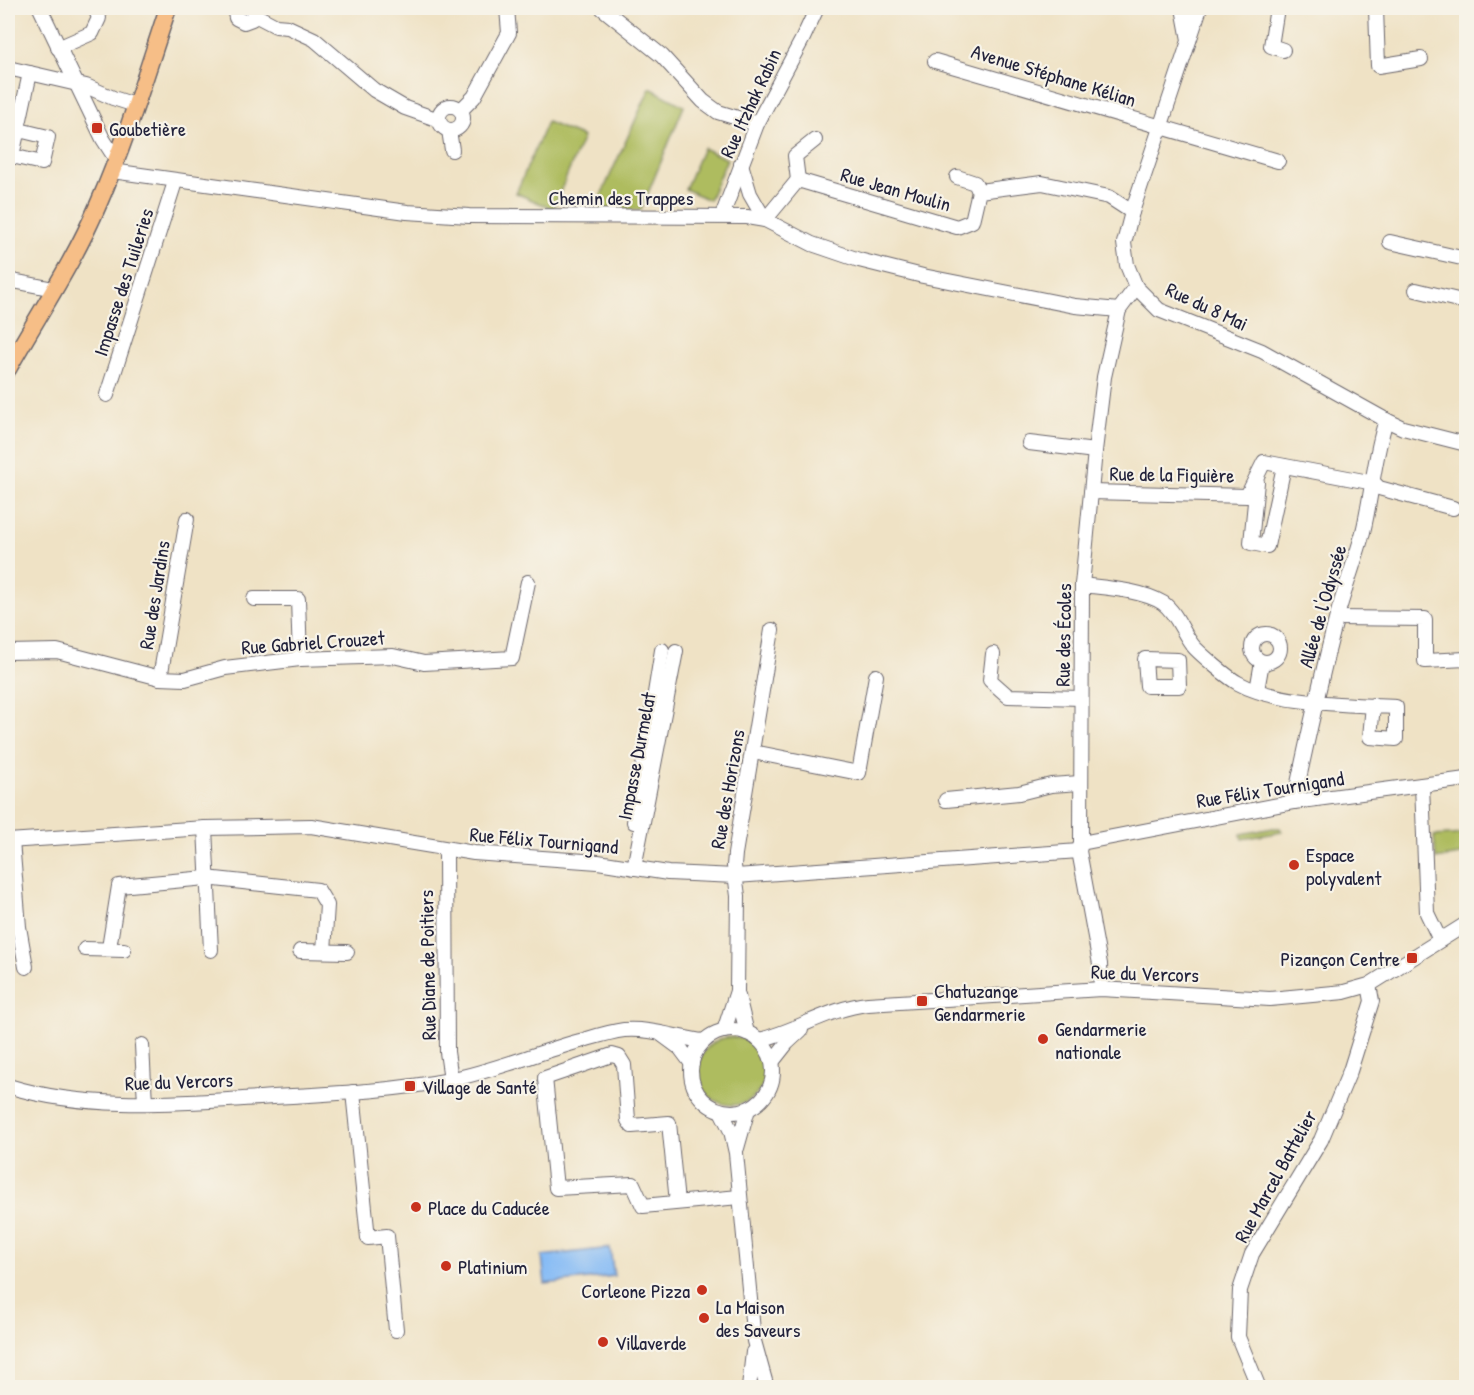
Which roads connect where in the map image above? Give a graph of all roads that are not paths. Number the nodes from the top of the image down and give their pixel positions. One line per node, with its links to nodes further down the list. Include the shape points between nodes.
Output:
1 (40, 8): 14 (street)
2 (94, 8): 14 (street, via 99,18 92,33)
3 (168, 8): 21 (main road)
4 (234, 8): 12 (street, via 240,21 249,21)
5 (507, 8): 22 (street, via 509,33 474,97)
6 (602, 8): 24 (street, via 662,56 703,101 718,112)
7 (817, 8): 24 (street, Rue Itzhak Rabin)
8 (1183, 8): 13 (street)
9 (1200, 8): 13 (street, Rue du 8 Mai)
10 (1277, 8): 15 (street, via 1271,46)
11 (1376, 8): 16 (street, via 1378,66)
12 (255, 11): 23 (street, via 276,26 314,39 374,90 405,108)
13 (1190, 42): 25 (street, Rue du 8 Mai)
14 (58, 48): 20 (street)
15 (1283, 50)
16 (1421, 59)
17 (935, 61): 25 (street, Avenue Stéphane Kélian)
18 (8, 68): 19 (street)
19 (30, 73): 20 (street); 26 (street)
20 (77, 85): 21 (street, via 95,88); 31 (street)
21 (135, 105): 31 (main road)
22 (461, 110): 23 (street, via 453,106 443,109); 27 (street, via 464,118 459,127)
23 (439, 120): 27 (street, via 442,127)
24 (757, 124): 32 (street, Rue Itzhak Rabin)
25 (1161, 128): 30 (street, Avenue Stéphane Kélian); 37 (street, Rue du 8 Mai)
26 (19, 130)
27 (450, 130): 29 (street)
28 (815, 140): 34 (street, via 795,156)
29 (452, 150)
30 (1278, 161)
31 (114, 164): 35 (street, Chemin des Trappes); 44 (main road, via 85,234)
32 (741, 164): 38 (street, Rue Itzhak Rabin); 39 (street, via 750,194)
33 (957, 177): 36 (street, via 975,183)
34 (798, 180): 36 (street, Rue Jean Moulin, via 957,227 972,221); 39 (street)
35 (175, 182): 38 (street, Chemin des Trappes, via 407,212 469,216); 49 (street, Impasse des Tuileries)
36 (979, 190): 37 (street, Rue Jean Moulin, via 1042,183 1109,197)
37 (1132, 212): 43 (street, Rue du 8 Mai, via 1124,243)
38 (722, 216): 39 (street, Chemin des Trappes)
39 (765, 220): 47 (street, Chemin des Trappes, via 812,244 859,260 1075,306)
40 (1390, 242): 41 (street)
41 (1467, 259)
42 (8, 280): 44 (street)
43 (1136, 287): 47 (street, Rue des Écoles); 50 (street, Rue du 8 Mai, via 1159,310 1262,351)
44 (54, 289): 48 (main road)
45 (1416, 290): 46 (street)
46 (1467, 302)
47 (1119, 310): 53 (street, Rue des Écoles, via 1104,377)
48 (8, 369)
49 (107, 395)
50 (1386, 420): 52 (street, Rue du 8 Mai); 56 (street, Allée de l'Odyssée)
51 (1029, 443): 53 (street)
52 (1467, 444)
53 (1095, 451): 57 (street, Rue des Écoles)
54 (1284, 466): 55 (street, Rue de la Figuière, via 1264,462); 55 (street, via 1267,546 1251,543); 56 (street, Rue de la Figuière)
55 (1258, 474): 57 (street, Rue de la Figuière, via 1247,496)
56 (1374, 483): 58 (street, Rue de la Figuière); 63 (street, Allée de l'Odyssée)
57 (1091, 492): 61 (street, Rue des Écoles)
58 (1453, 508)
59 (187, 519): 74 (street, Rue des Jardins)
60 (528, 582): 69 (street, Rue Gabriel Crouzet, via 512,658 424,663 393,656)
61 (1082, 585): 65 (street, via 1135,592 1163,603); 76 (street, Rue des Écoles)
62 (254, 600): 69 (street, via 298,599)
63 (1337, 618): 70 (street, via 1425,619 1425,661); 77 (street, Allée de l'Odyssée)
64 (772, 630): 79 (street, Rue des Horizons)
65 (1194, 647): 71 (street); 75 (street, via 1238,682)
66 (669, 651): 89 (street, Impasse Durmelat)
67 (8, 652): 74 (street, Rue Gabriel Crouzet, via 57,651)
68 (993, 654): 76 (street, via 990,680 1008,696)
69 (300, 659): 74 (street, Rue Gabriel Crouzet, via 225,668 185,679)
70 (1467, 659)
71 (1178, 660)
72 (1262, 662): 75 (street)
73 (876, 676): 79 (street, via 859,773)
74 (160, 678)
75 (1257, 690): 77 (street)
76 (1081, 698): 81 (street, Rue des Écoles)
77 (1316, 702): 78 (street); 84 (street, Allée de l'Odyssée)
78 (1373, 705)
79 (753, 752): 90 (street, Rue des Horizons, via 735,854)
80 (1467, 780): 82 (street, Rue Félix Tournigand)
81 (1080, 783): 83 (street); 87 (street, Rue des Écoles)
82 (1422, 786): 84 (street, Rue Félix Tournigand); 94 (street, via 1427,913)
83 (946, 800)
84 (1294, 802): 87 (street, Rue Félix Tournigand)
85 (205, 828): 86 (street, Rue Félix Tournigand); 88 (street, Rue Félix Tournigand, via 311,826); 91 (street)
86 (10, 841): 93 (street)
87 (1080, 847): 90 (street, Rue Félix Tournigand); 104 (street, Rue des Écoles)
88 (446, 850): 89 (street, Rue Félix Tournigand); 117 (street, Rue Diane de Poitiers, via 447,1052)
89 (631, 867): 90 (street, Rue Félix Tournigand)
90 (736, 876): 105 (street, Rue des Horizons)
91 (206, 878): 95 (street, via 119,886); 98 (street); 100 (street, via 318,890 327,905)
92 (1467, 924): 94 (street, Rue du Vercors)
93 (13, 928): 102 (street)
94 (1440, 940): 103 (street, Rue du Vercors)
95 (109, 948): 96 (street); 97 (street)
96 (85, 949)
97 (124, 950)
98 (211, 950)
99 (300, 951): 100 (street)
100 (324, 951): 101 (street)
101 (347, 952)
102 (26, 967)
103 (1369, 985): 104 (street, Rue du Vercors, via 1344,992 1270,999); 130 (street, Rue Marcel Battelier, via 1372,1001 1350,1071 1321,1140 1252,1254 1240,1290 1238,1337)
104 (1101, 989): 106 (street, Rue du Vercors, via 854,1006)
105 (737, 990): 107 (street, Rue des Horizons); 109 (street, Rue des Horizons)
106 (807, 1024): 110 (street, Rue du Vercors); 114 (street, Rue du Vercors)
107 (724, 1031): 109 (street); 111 (street)
108 (657, 1032): 111 (street, Rue du Vercors); 112 (street, Rue du Vercors, via 622,1030); 115 (street, via 680,1048)
109 (747, 1033): 110 (street)
110 (759, 1040): 114 (street)
111 (704, 1041): 115 (street)
112 (572, 1043): 116 (street); 117 (street, Rue du Vercors)
113 (142, 1045): 120 (street)
114 (772, 1062): 121 (street, via 769,1090)
115 (692, 1064): 122 (street, via 697,1093)
116 (579, 1065): 125 (street, via 612,1055 619,1058 624,1065 628,1120 632,1126 669,1123); 125 (street, via 545,1078 556,1188 633,1184 643,1206)
117 (451, 1079): 119 (street, Rue du Vercors)
118 (8, 1086): 120 (street, Rue du Vercors, via 72,1100)
119 (353, 1092): 120 (street, Rue du Vercors); 126 (street, via 368,1238 387,1236)
120 (145, 1103)
121 (748, 1109): 122 (street); 123 (street)
122 (721, 1111): 123 (street)
123 (736, 1153): 124 (street)
124 (739, 1197): 125 (street); 127 (street)
125 (677, 1202)
126 (396, 1330)
127 (754, 1341): 128 (street); 129 (street)
128 (749, 1388)
129 (767, 1388)
130 (1259, 1388)

